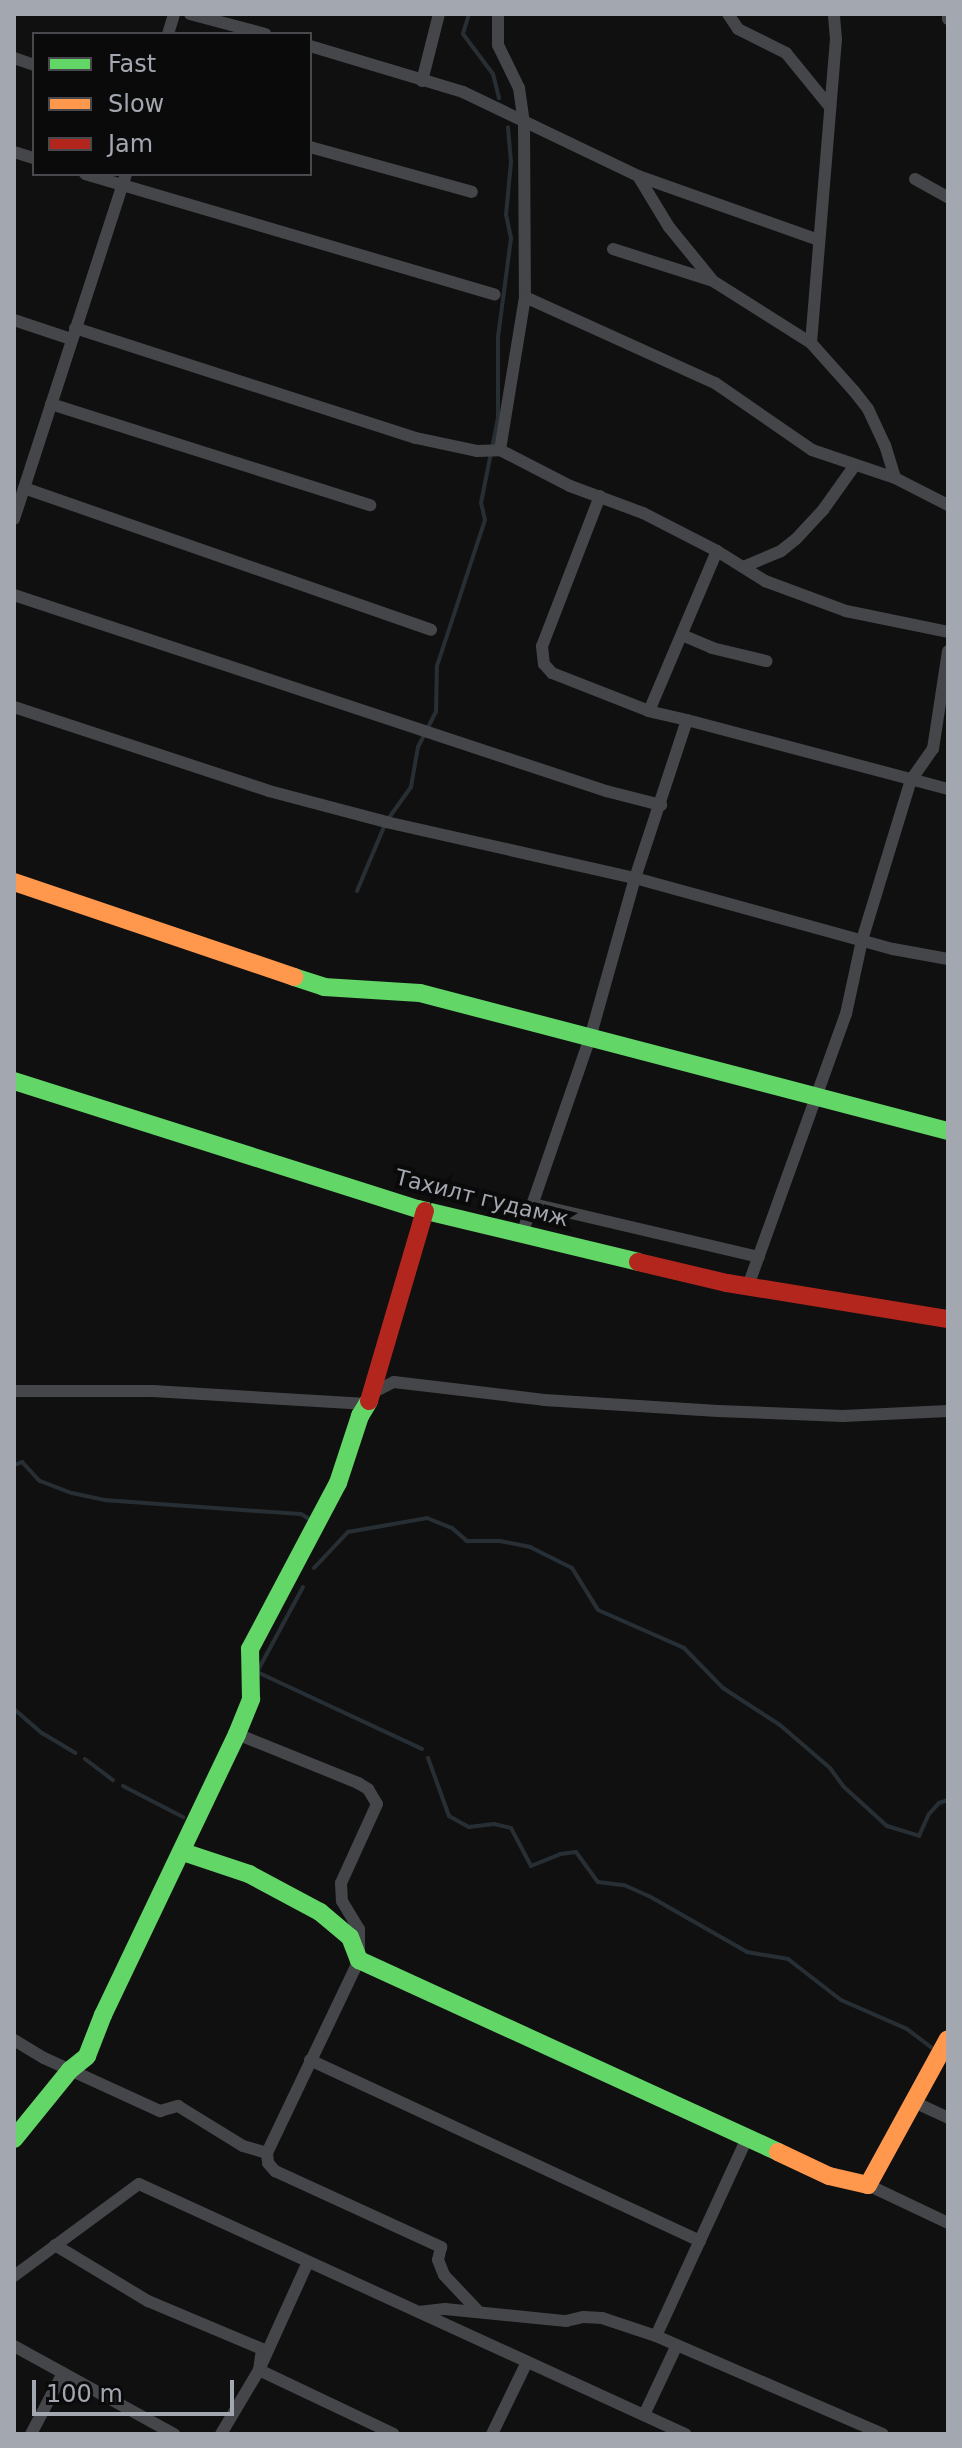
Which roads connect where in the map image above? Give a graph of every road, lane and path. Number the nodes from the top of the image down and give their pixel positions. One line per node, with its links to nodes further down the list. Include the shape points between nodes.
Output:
1 (190, 14): 6 (street)
2 (439, 14): 8 (street)
3 (498, 14): 10 (street, via 498,45 519,88)
4 (728, 14): 9 (street, via 738,29 786,53)
5 (834, 14): 9 (street)
6 (258, 32)
7 (312, 47): 8 (street)
8 (422, 81): 10 (street, via 496,105)
9 (830, 107): 18 (street)
10 (524, 122): 13 (street); 22 (street)
11 (312, 148): 16 (street)
12 (98, 176): 15 (street)
13 (638, 176): 18 (street); 20 (street, via 669,227)
14 (915, 179): 17 (street)
15 (124, 180): 21 (street); 24 (street)
16 (472, 192)
17 (948, 197)
18 (819, 240): 25 (street)
19 (613, 249): 20 (street)
20 (713, 281): 25 (street)
21 (495, 295)
22 (525, 297): 27 (street); 28 (street, via 715,383 812,450)
23 (14, 320): 24 (street)
24 (73, 333): 26 (street); 27 (street, via 416,438 477,451)
25 (811, 343): 29 (street, via 868,409)
26 (51, 404): 30 (street); 33 (street)
27 (500, 450): 31 (street)
28 (855, 465): 29 (street); 37 (street, via 796,539)
29 (895, 478): 34 (street)
30 (24, 488): 32 (street); 39 (street)
31 (600, 496): 36 (street); 45 (street, via 542,646 544,664 552,673)
32 (17, 501): 35 (street)
33 (370, 505)
34 (948, 505)
35 (14, 519)
36 (717, 551): 37 (street); 41 (street)
37 (743, 567): 40 (street, via 765,581 846,611)
38 (14, 595): 49 (street)
39 (431, 630)
40 (948, 632)
41 (682, 635): 43 (street); 45 (street)
42 (948, 651): 47 (street, via 933,749)
43 (766, 661)
44 (14, 707): 50 (street, via 269,791)
45 (649, 711): 46 (street)
46 (687, 720): 47 (street); 49 (street)
47 (911, 780): 48 (street); 52 (street)
48 (948, 789)
49 (661, 805): 50 (street)
50 (635, 878): 52 (street); 54 (street)
51 (14, 882): 54 (street, via 324,987 420,993)
52 (862, 940): 53 (street); 56 (street, via 846,1014)
53 (948, 959)
54 (590, 1038): 56 (street); 58 (street)
55 (14, 1081): 59 (street, Тахилт гудамж)
56 (814, 1099): 57 (street); 61 (street)
57 (948, 1131)
58 (533, 1204): 60 (street); 61 (street)
59 (425, 1211): 60 (street, Тахилт гудамж); 65 (street)
60 (522, 1234): 62 (street, Тахилт гудамж)
61 (759, 1257): 62 (street)
62 (748, 1286): 63 (street, Тахилт гудамж)
63 (948, 1319)
64 (14, 1391): 65 (street)
65 (370, 1398): 66 (street, via 394,1382 544,1400 718,1411 843,1416); 67 (street, via 338,1483 250,1649 251,1699)
66 (948, 1411)
67 (237, 1734): 68 (street); 69 (street, via 358,1783 374,1797 375,1813 340,1892 359,1929)
68 (183, 1852): 69 (street, via 249,1874 320,1912 350,1937); 73 (street, via 87,2056)
69 (359, 1960): 72 (street); 76 (street)
70 (948, 2039): 74 (street)
71 (14, 2040): 73 (street)
72 (310, 2060): 78 (street); 81 (street)
73 (70, 2070): 77 (street); 78 (street, via 160,2111 178,2106 243,2146)
74 (912, 2101): 75 (street); 79 (street)
75 (948, 2118)
76 (748, 2136): 79 (street, via 829,2176); 81 (street)
77 (14, 2139)
78 (267, 2153): 86 (street, via 275,2171 441,2247 438,2260 444,2275)
79 (868, 2185): 80 (street)
80 (948, 2223)
81 (700, 2241): 87 (street)
82 (55, 2245): 83 (street, via 139,2184); 84 (street); 91 (street, via 148,2301 262,2349)
83 (307, 2264): 85 (street); 91 (street)
84 (14, 2276)
85 (418, 2312): 86 (street); 90 (street)
86 (479, 2312): 87 (street, via 566,2321 602,2318)
87 (656, 2336): 88 (street)
88 (677, 2345): 93 (street); 100 (street)
89 (14, 2346): 92 (street)
90 (526, 2364): 93 (street); 98 (street)
91 (259, 2370): 96 (street); 97 (street)
92 (63, 2373): 94 (street); 95 (street)
93 (644, 2415): 99 (street)
94 (170, 2433)
95 (31, 2434)
96 (221, 2434)
97 (394, 2434)
98 (492, 2434)
99 (685, 2434)
100 (883, 2434)

